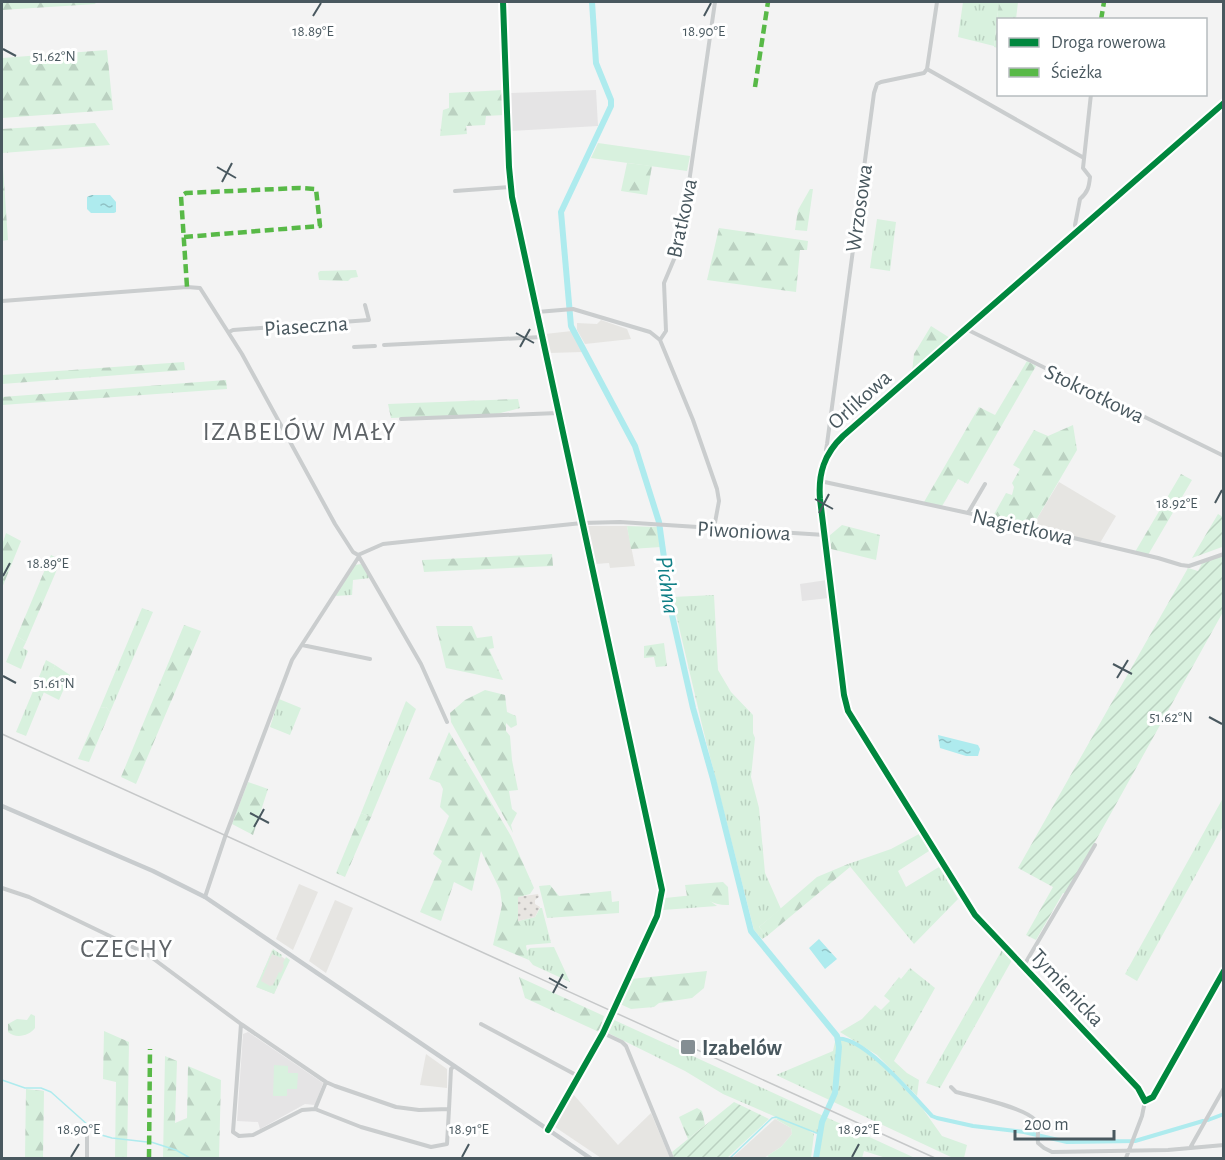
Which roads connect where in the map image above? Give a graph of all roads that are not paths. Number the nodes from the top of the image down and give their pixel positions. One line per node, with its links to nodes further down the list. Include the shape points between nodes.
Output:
1 (503, 2): 8 (street)
2 (716, 2): 17 (street, Bratkowa, via 680,245 664,283 666,331)
3 (937, 2): 4 (street)
4 (927, 69): 7 (street); 23 (street, Wrzosowa, via 924,73 881,82 874,93)
5 (1092, 96): 7 (street)
6 (1224, 104): 10 (street, Orlikowa)
7 (1083, 158): 10 (street, via 1083,168 1090,177 1087,193 1080,199)
8 (510, 187): 9 (street); 13 (street)
9 (455, 191)
10 (1077, 231): 14 (street, Orlikowa)
11 (2, 301): 15 (street, via 199,287)
12 (365, 304): 15 (street, Piaseczna, via 369,320)
13 (537, 312): 16 (street); 17 (street, via 571,309 650,332)
14 (966, 328): 23 (street, Orlikowa); 24 (street, Stokrotkowa)
15 (229, 332): 32 (street, via 335,524)
16 (542, 337): 18 (street); 21 (street)
17 (660, 339): 29 (street, via 717,489)
18 (384, 345)
19 (375, 346): 20 (street)
20 (354, 347)
21 (558, 413): 22 (street); 28 (street)
22 (401, 419)
23 (828, 453): 25 (street, Orlikowa)
24 (1224, 456)
25 (820, 481): 27 (street, Nagietkowa); 30 (street, Orlikowa)
26 (986, 483): 27 (street)
27 (968, 513): 31 (street, Nagietkowa, via 1181,565)
28 (582, 523): 29 (street, Piwoniowa); 32 (street, Piwoniowa, via 383,544); 45 (street, via 662,890 657,916)
29 (714, 528): 30 (street, Piwoniowa)
30 (825, 535): 40 (street, Orlikowa, via 848,711)
31 (1224, 554)
32 (358, 557): 33 (street); 35 (street, via 421,664)
33 (302, 645): 34 (street); 39 (street, via 291,665)
34 (370, 659)
35 (447, 722)
36 (2, 806): 39 (main road)
37 (1095, 844): 41 (street)
38 (2, 888): 43 (street, via 147,954)
39 (205, 897): 46 (main road)
40 (963, 898): 41 (street, Tymienicka)
41 (1023, 967): 51 (street, Tymienicka, via 1138,1088)
42 (1224, 971): 51 (street, via 1153,1097)
43 (241, 1024): 48 (street); 52 (street, via 234,1132 239,1136 253,1135 302,1110)
44 (481, 1024): 47 (street)
45 (603, 1033): 47 (street); 61 (street, via 626,1046)
46 (454, 1066): 53 (street); 55 (main road)
47 (578, 1076): 55 (street)
48 (326, 1082): 52 (street); 53 (street, via 396,1107)
49 (951, 1087): 58 (street, via 956,1092 1026,1113 1036,1120 1041,1146 1052,1152)
50 (1224, 1088): 57 (street)
51 (1145, 1101): 58 (street)
52 (315, 1109): 53 (street, via 434,1148 447,1144)
53 (449, 1109)
54 (87, 1130): 59 (street)
55 (548, 1130): 60 (main road)
56 (1224, 1145): 57 (street)
57 (1190, 1148): 58 (street)
58 (1128, 1151): 62 (street)
59 (87, 1158)
60 (590, 1158)
61 (672, 1158)
62 (1126, 1158)

